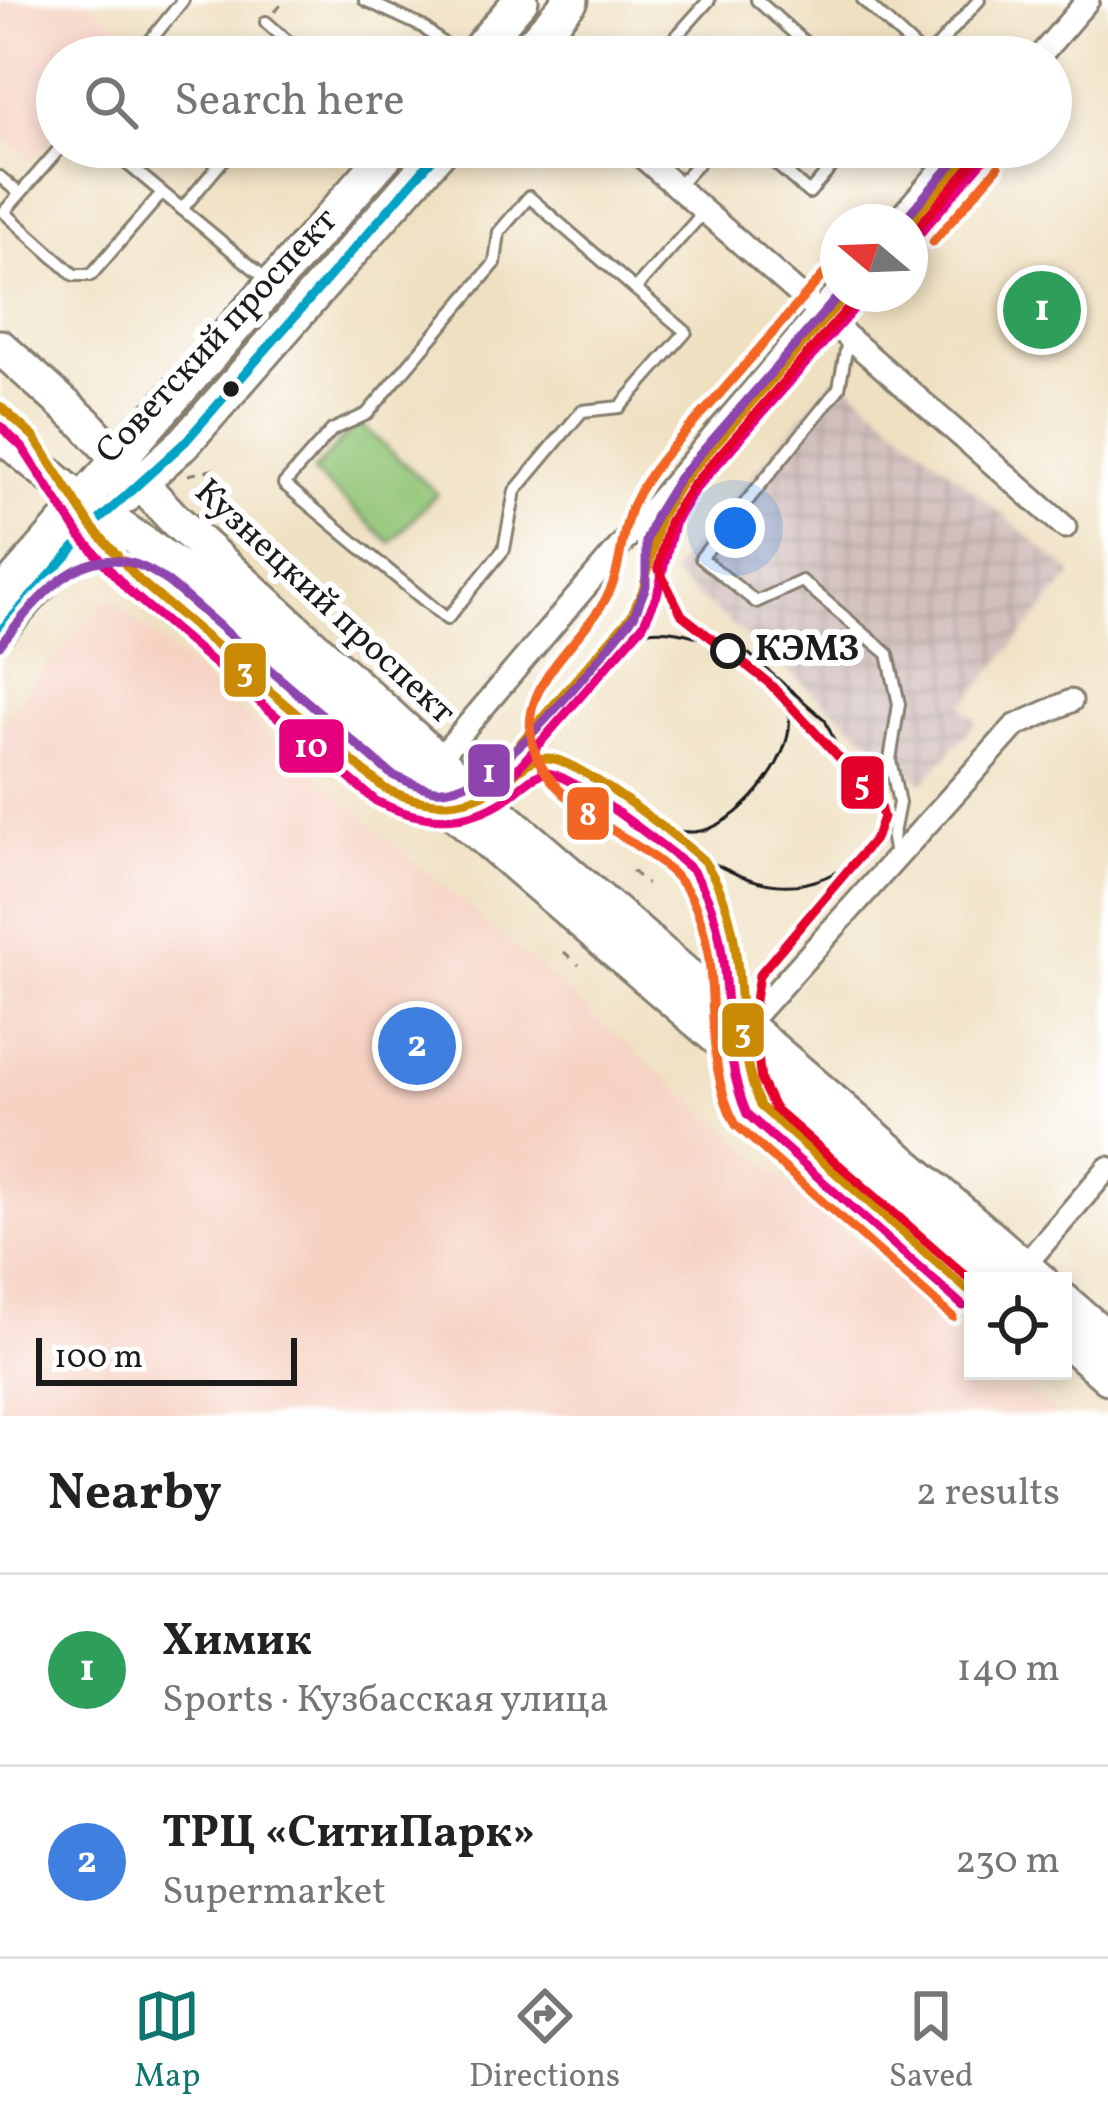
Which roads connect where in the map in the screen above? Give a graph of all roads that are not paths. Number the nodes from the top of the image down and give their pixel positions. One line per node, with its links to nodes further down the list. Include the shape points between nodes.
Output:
1 (183, 0): 12 (lane)
2 (364, 0): 14 (lane)
3 (521, 0): 11 (main road)
4 (571, 0): 17 (main road)
5 (709, 0): 18 (lane)
6 (757, 0): 19 (lane)
7 (863, 0): 20 (lane)
8 (980, 0): 21 (lane)
9 (1088, 0): 22 (street)
10 (266, 22): 13 (lane)
11 (496, 30): 15 (main road); 16 (street)
12 (153, 36)
13 (282, 36)
14 (434, 36)
15 (491, 36)
16 (502, 36)
17 (541, 36)
18 (677, 36)
19 (797, 36)
20 (903, 36)
21 (947, 36)
22 (1057, 36)
23 (42, 168): 36 (lane)
24 (132, 168): 35 (lane)
25 (216, 168): 38 (lane)
26 (374, 168): 40 (main road, Советский проспект)
27 (425, 168): 46 (main road, Советский проспект, via 184,442)
28 (655, 168): 34 (street)
29 (694, 168): 34 (lane)
30 (781, 168): 31 (lane, via 809,193)
31 (831, 168)
32 (943, 168): 37 (street)
33 (0, 177): 36 (lane)
34 (677, 187): 39 (street)
35 (162, 193): 36 (lane, via 91,274 74,275 4,212); 38 (lane)
36 (19, 194)
37 (912, 204)
38 (182, 209): 40 (lane)
39 (704, 211): 41 (lane); 42 (street)
40 (272, 284): 46 (main road, Советский проспект)
41 (635, 289): 41 (lane, via 529,197 499,232 495,263 467,297 367,414 332,430 284,484 447,619 504,550 514,490 582,411 620,407 686,332)
42 (819, 312): 43 (street); 52 (street)
43 (848, 337): 48 (street); 53 (lane, via 838,388 700,558 756,602 802,581 888,654 899,704 890,760)
44 (0, 347): 46 (main road, Кузнецкий проспект)
45 (0, 434): 47 (main road, Кузнецкий проспект)
46 (128, 472): 47 (main road, Советский проспект); 52 (main road, Кузнецкий проспект)
47 (94, 508): 49 (main road, Советский проспект); 50 (main road, Советский проспект); 56 (main road, Кузнецкий проспект, via 181,569 454,812)
48 (1065, 527)
49 (0, 595)
50 (0, 631)
51 (1072, 701): 53 (street, via 1015,725)
52 (438, 760): 54 (main road, Кузнецкий проспект)
53 (896, 858): 54 (street)
54 (747, 1024): 57 (main road, Кузнецкий проспект)
55 (1108, 1168): 58 (street)
56 (1013, 1272)
57 (1014, 1272)
58 (1023, 1272)
59 (1072, 1308): 60 (main road)
60 (1108, 1339)
61 (1072, 1345): 62 (main road)
62 (1108, 1377)

